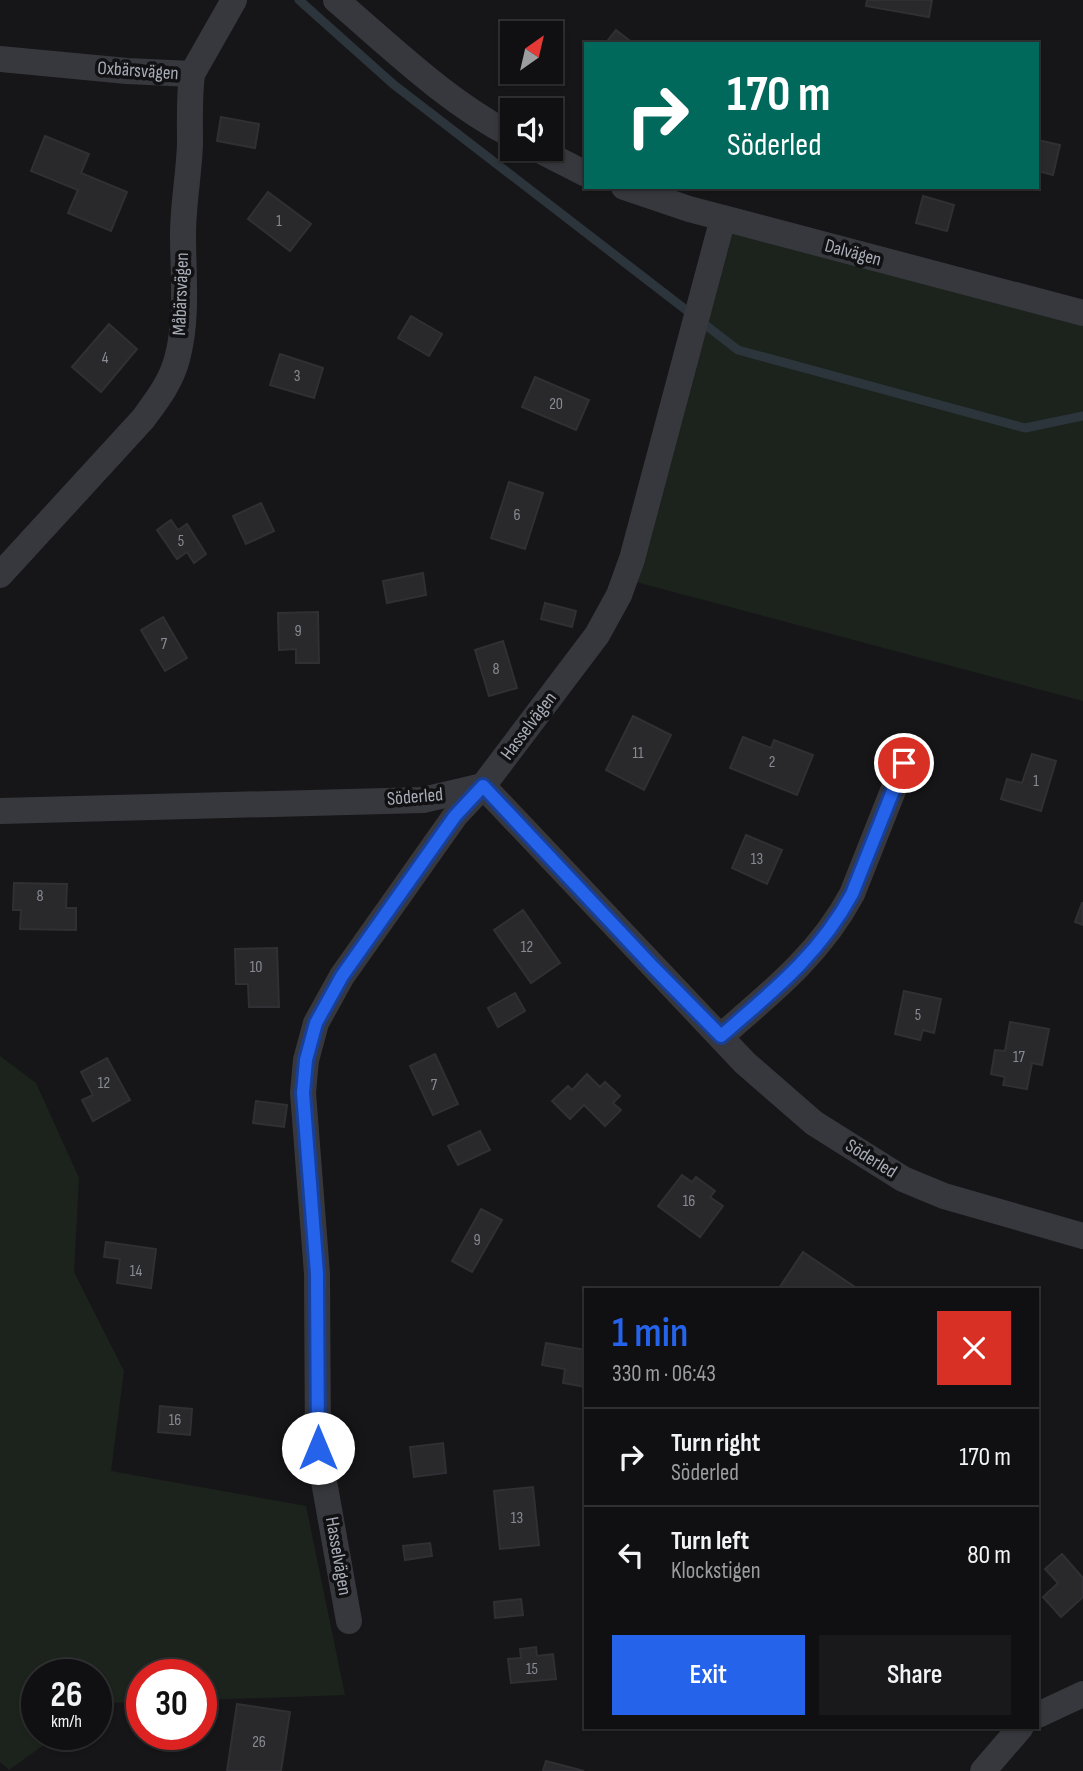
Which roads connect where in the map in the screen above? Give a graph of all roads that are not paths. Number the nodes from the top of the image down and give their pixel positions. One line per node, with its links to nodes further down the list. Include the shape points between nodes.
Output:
1 (234, 0): 4 (street, Oxbärsvägen)
2 (336, 0): 5 (street, via 449,97)
3 (0, 58): 4 (street, Oxbärsvägen)
4 (192, 74): 11 (street, Måbärsvägen, via 183,204 183,320 174,367 162,394 143,419)
5 (500, 130)
6 (561, 161): 7 (street)
7 (584, 173)
8 (630, 189): 9 (street, Dalvägen)
9 (723, 218): 10 (street, Dalvägen); 13 (street, Hasselvägen, via 632,558 618,594 597,635)
10 (1083, 313)
11 (0, 575)
12 (904, 763): 15 (street, via 842,913 818,947)
13 (483, 786): 14 (street, Söderled, via 423,800); 15 (street, Söderled); 17 (street, Hasselvägen, via 455,816 342,976 316,1023 306,1060 303,1093 317,1274 318,1448)
14 (0, 811)
15 (721, 1036): 16 (street, Söderled, via 745,1063 814,1122 903,1179 944,1196)
16 (1083, 1236)
17 (349, 1621)
18 (1083, 1694): 19 (street)
19 (1039, 1715)
20 (1019, 1729): 21 (street)
21 (984, 1771)

